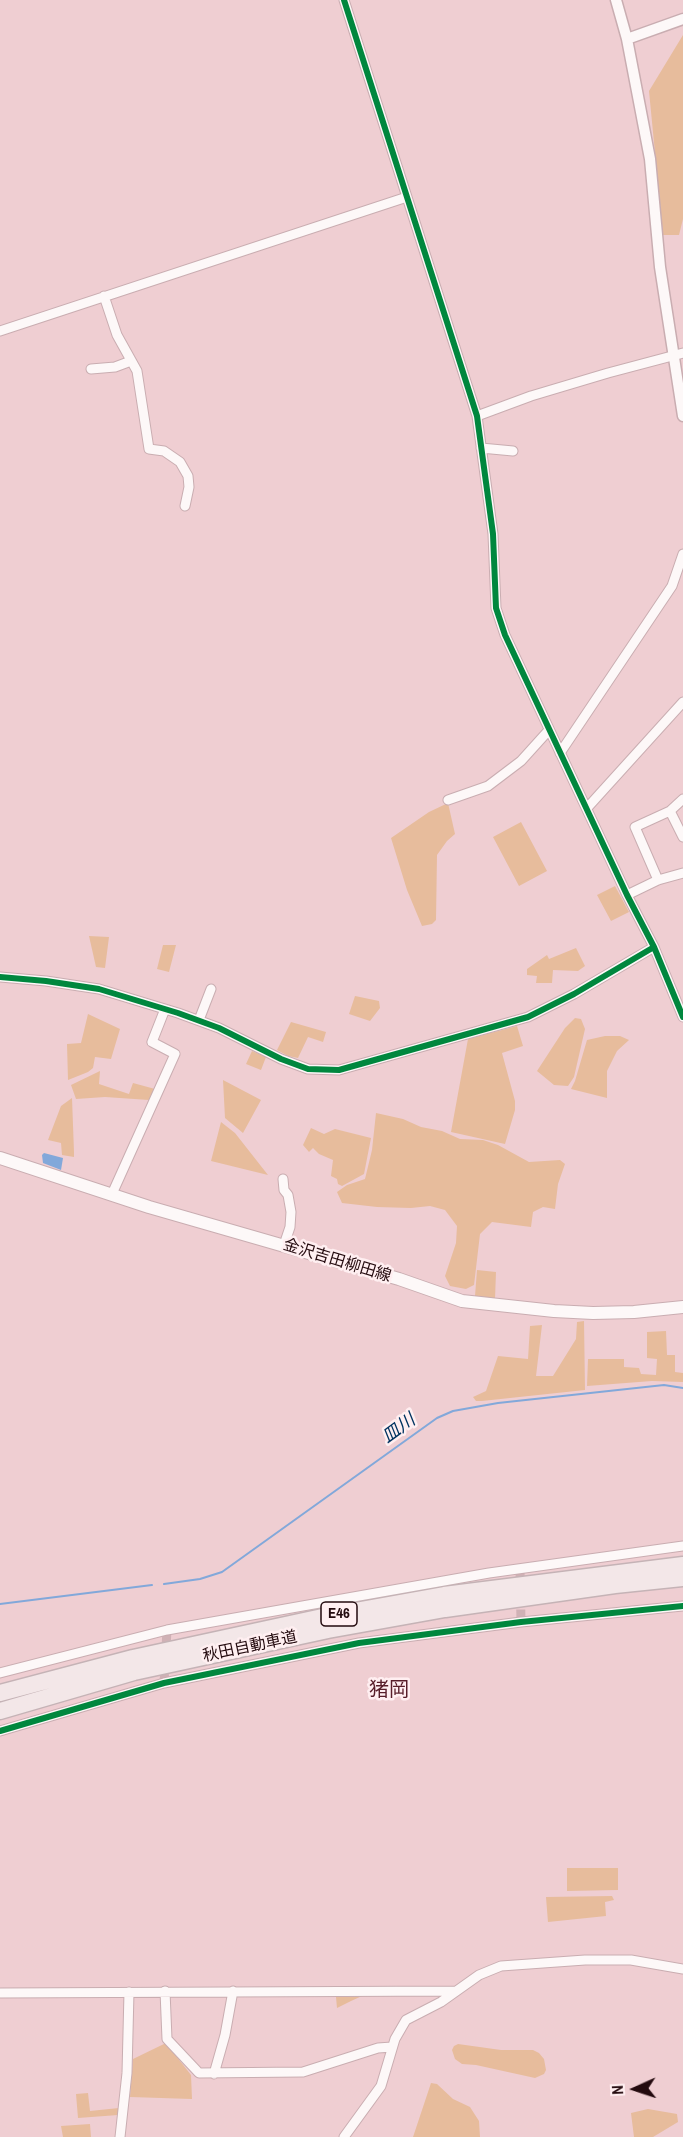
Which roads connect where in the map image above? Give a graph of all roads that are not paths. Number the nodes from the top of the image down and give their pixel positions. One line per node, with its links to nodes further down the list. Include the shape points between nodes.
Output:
1 (344, 0): 5 (street)
2 (616, 0): 4 (street)
3 (683, 19): 4 (street)
4 (627, 39): 8 (street, via 650,159 660,267)
5 (406, 197): 6 (street); 11 (street)
6 (104, 296): 7 (street); 9 (street)
7 (0, 331)
8 (678, 355): 11 (street); 12 (street)
9 (131, 361): 10 (street); 15 (street, via 137,370 149,449 164,451 180,462 188,476)
10 (91, 369)
11 (477, 416): 13 (street)
12 (683, 416)
13 (481, 448): 14 (street); 18 (street, via 493,534 496,608)
14 (513, 451)
15 (185, 506)
16 (683, 554): 19 (street, via 672,586)
17 (683, 702): 22 (street)
18 (549, 730): 19 (street); 20 (street, via 521,761 488,786)
19 (560, 753): 22 (street)
20 (448, 800)
21 (683, 800): 23 (street)
22 (587, 808): 27 (street)
23 (670, 811): 24 (street); 26 (street, via 635,827)
24 (683, 837)
25 (683, 873): 26 (street)
26 (658, 880): 27 (street)
27 (627, 895): 28 (street)
28 (654, 947): 32 (street); 33 (street, via 528,1017 339,1070 308,1069)
29 (0, 977): 31 (street, via 99,989)
30 (211, 989): 33 (street)
31 (165, 1009): 33 (street); 36 (street, via 152,1042 175,1054)
32 (683, 1017)
33 (199, 1020)
34 (0, 1158): 36 (main road, 金沢吉田柳田線)
35 (283, 1179): 37 (street, via 291,1212)
36 (112, 1194): 37 (main road, 金沢吉田柳田線)
37 (284, 1245): 38 (main road, 金沢吉田柳田線, via 462,1301 593,1313)
38 (683, 1307)
39 (683, 1546): 43 (street, via 489,1573 190,1626)
40 (683, 1566): 44 (highway, 秋田自動車道 / E46, via 444,1595 327,1616 133,1658)
41 (683, 1578): 45 (highway, 秋田自動車道 / E46, via 445,1609 328,1630 134,1672)
42 (683, 1606): 46 (street, via 359,1643 164,1683)
43 (0, 1673)
44 (0, 1693)
45 (0, 1711)
46 (0, 1731)
47 (683, 1969): 50 (street, via 631,1960 521,1964 501,1966 478,1975)
48 (165, 1991): 49 (street); 51 (street); 54 (street, via 167,2039 199,2073)
49 (233, 1991): 50 (street); 54 (street)
50 (455, 1991): 53 (street, via 406,2020)
51 (129, 1992): 52 (street); 55 (street, via 127,2073)
52 (0, 1993)
53 (392, 2047): 54 (street, via 303,2072); 56 (street, via 381,2086)
54 (214, 2074)
55 (120, 2137)
56 (344, 2137)

